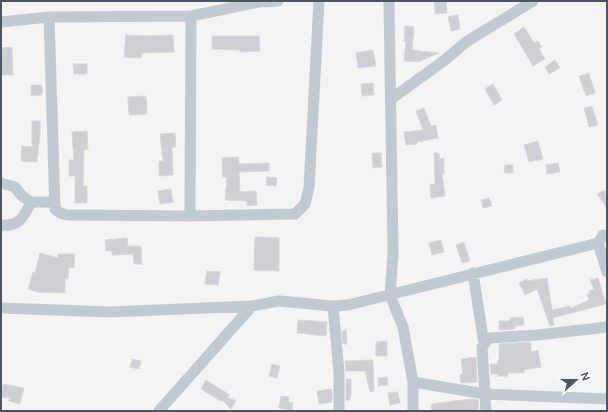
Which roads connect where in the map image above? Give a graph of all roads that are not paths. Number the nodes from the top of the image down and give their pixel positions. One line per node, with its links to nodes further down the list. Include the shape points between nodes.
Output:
1 (278, 1): 5 (street, via 259,2)
2 (319, 1): 12 (street, via 309,188 305,204 295,214)
3 (389, 1): 8 (street)
4 (533, 1): 8 (street, via 466,42)
5 (191, 16): 6 (street); 12 (street)
6 (49, 17): 7 (street); 11 (street)
7 (1, 22)
8 (391, 99): 16 (street, via 393,254)
9 (1, 183): 10 (street, via 16,187 22,196)
10 (31, 202): 11 (street); 13 (street, via 18,223)
11 (55, 202): 12 (street, via 55,209 67,215)
12 (190, 216)
13 (1, 225)
14 (607, 272): 15 (street, via 600,239)
15 (473, 273): 16 (street); 21 (street)
16 (390, 295): 18 (street); 22 (street, via 404,327)
17 (252, 306): 18 (street, via 279,301); 19 (street, via 110,312); 25 (street)
18 (333, 306): 26 (street)
19 (1, 308)
20 (607, 327): 21 (street, via 489,338)
21 (484, 344): 23 (street, via 482,347)
22 (413, 382): 23 (street); 27 (street)
23 (485, 394): 24 (street); 28 (street)
24 (607, 399)
25 (159, 411)
26 (340, 411)
27 (413, 411)
28 (486, 411)

